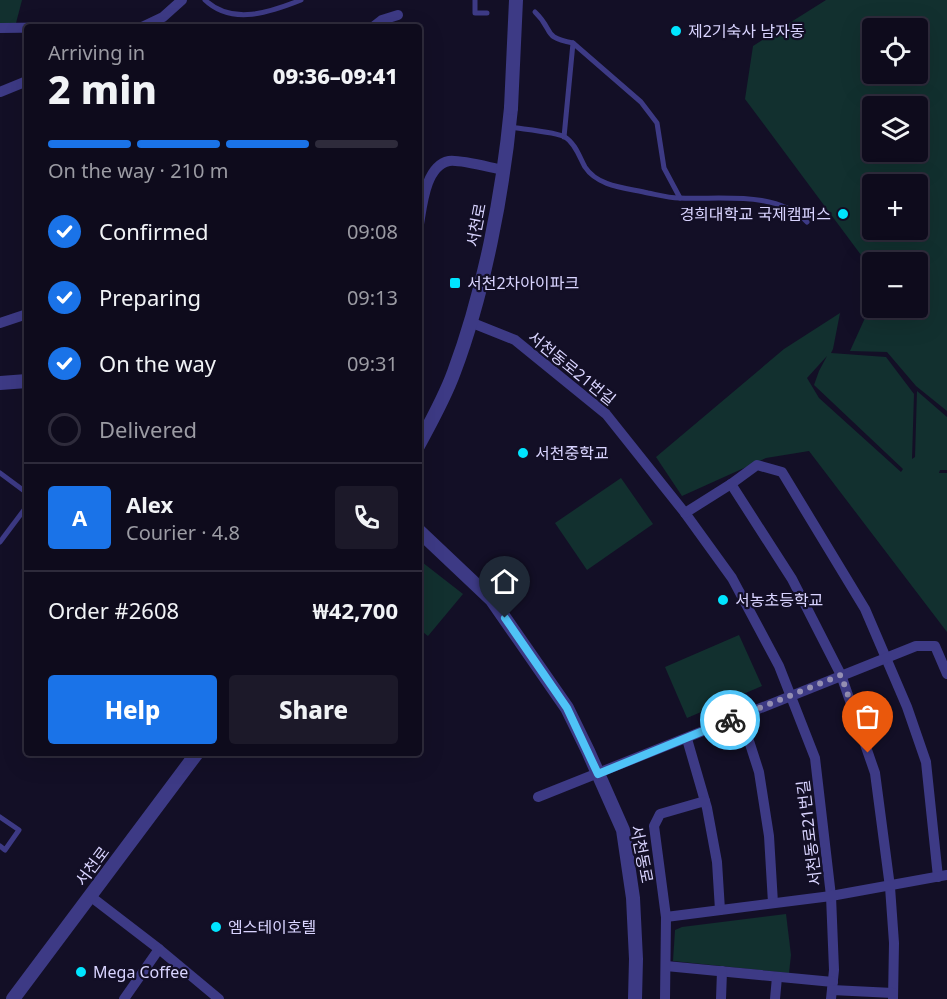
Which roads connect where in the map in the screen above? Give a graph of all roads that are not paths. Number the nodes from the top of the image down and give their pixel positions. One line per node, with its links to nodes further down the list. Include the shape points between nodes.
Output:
1 (182, 0): 9 (street)
2 (205, 0): 3 (lane, via 230,13 249,15)
3 (301, 0)
4 (475, 0): 7 (lane, via 475,13)
5 (516, 0): 16 (street, 서천로, bridge)
6 (536, 12): 13 (lane, via 546,22 549,35)
7 (487, 13)
8 (398, 15): 10 (street)
9 (164, 22)
10 (377, 24)
11 (24, 27): 12 (street)
12 (0, 28)
13 (573, 43): 17 (lane); 19 (lane, via 641,102 657,123 664,168)
14 (24, 82): 15 (street)
15 (0, 92)
16 (509, 127): 17 (lane); 18 (street, 서천로)
17 (564, 137): 19 (lane, via 596,178 610,185)
18 (504, 170): 20 (street, via 450,161 438,166 429,178); 23 (street, 서천로)
19 (680, 198): 21 (lane, via 771,202 798,212)
20 (422, 211)
21 (807, 222)
22 (24, 315): 24 (street)
23 (470, 322): 27 (street, 서천로, via 454,373); 32 (street, 서천동로21번길, via 514,340 606,414)
24 (0, 323)
25 (24, 381): 26 (street)
26 (0, 383)
27 (422, 438)
28 (0, 473): 30 (lane)
29 (731, 484): 32 (street); 35 (street, via 757,465 782,472 865,609); 37 (street, via 792,579)
30 (24, 491)
31 (24, 510): 34 (lane)
32 (685, 513): 38 (street, 서천동로21번길, via 732,578)
33 (422, 534): 42 (street, 서천동로, via 492,600 567,708)
34 (0, 542)
35 (886, 657): 36 (street, via 916,646 935,646); 37 (street); 47 (street, via 926,762)
36 (947, 674)
37 (841, 675): 38 (street); 48 (street, via 875,773)
38 (791, 696): 39 (street); 50 (street, 서천동로21번길, via 815,758)
39 (741, 716): 40 (street); 51 (street, via 759,772 769,836)
40 (687, 739): 42 (street); 44 (street)
41 (195, 756): 49 (street, 서천로)
42 (598, 774): 43 (street); 63 (street, 서천동로, via 623,830 633,898)
43 (538, 797)
44 (705, 801): 52 (street, via 717,862); 53 (street, via 660,814 654,826)
45 (0, 817): 46 (lane, via 19,830 5,850)
46 (0, 846)
47 (943, 876): 48 (street)
48 (890, 887): 50 (street); 59 (street)
49 (90, 896): 54 (street); 60 (street, 서천로)
50 (831, 896): 51 (street); 58 (street, 서천동로21번길)
51 (773, 903): 52 (street)
52 (720, 910): 53 (street)
53 (666, 916): 55 (street)
54 (159, 949): 61 (street); 62 (street)
55 (666, 966): 56 (street); 64 (street)
56 (722, 971): 57 (street); 65 (street)
57 (777, 976): 58 (street); 66 (street)
58 (832, 990): 59 (street)
59 (893, 996)
60 (13, 999)
61 (124, 999)
62 (219, 999)
63 (634, 999)
64 (665, 999)
65 (721, 999)
66 (775, 999)

